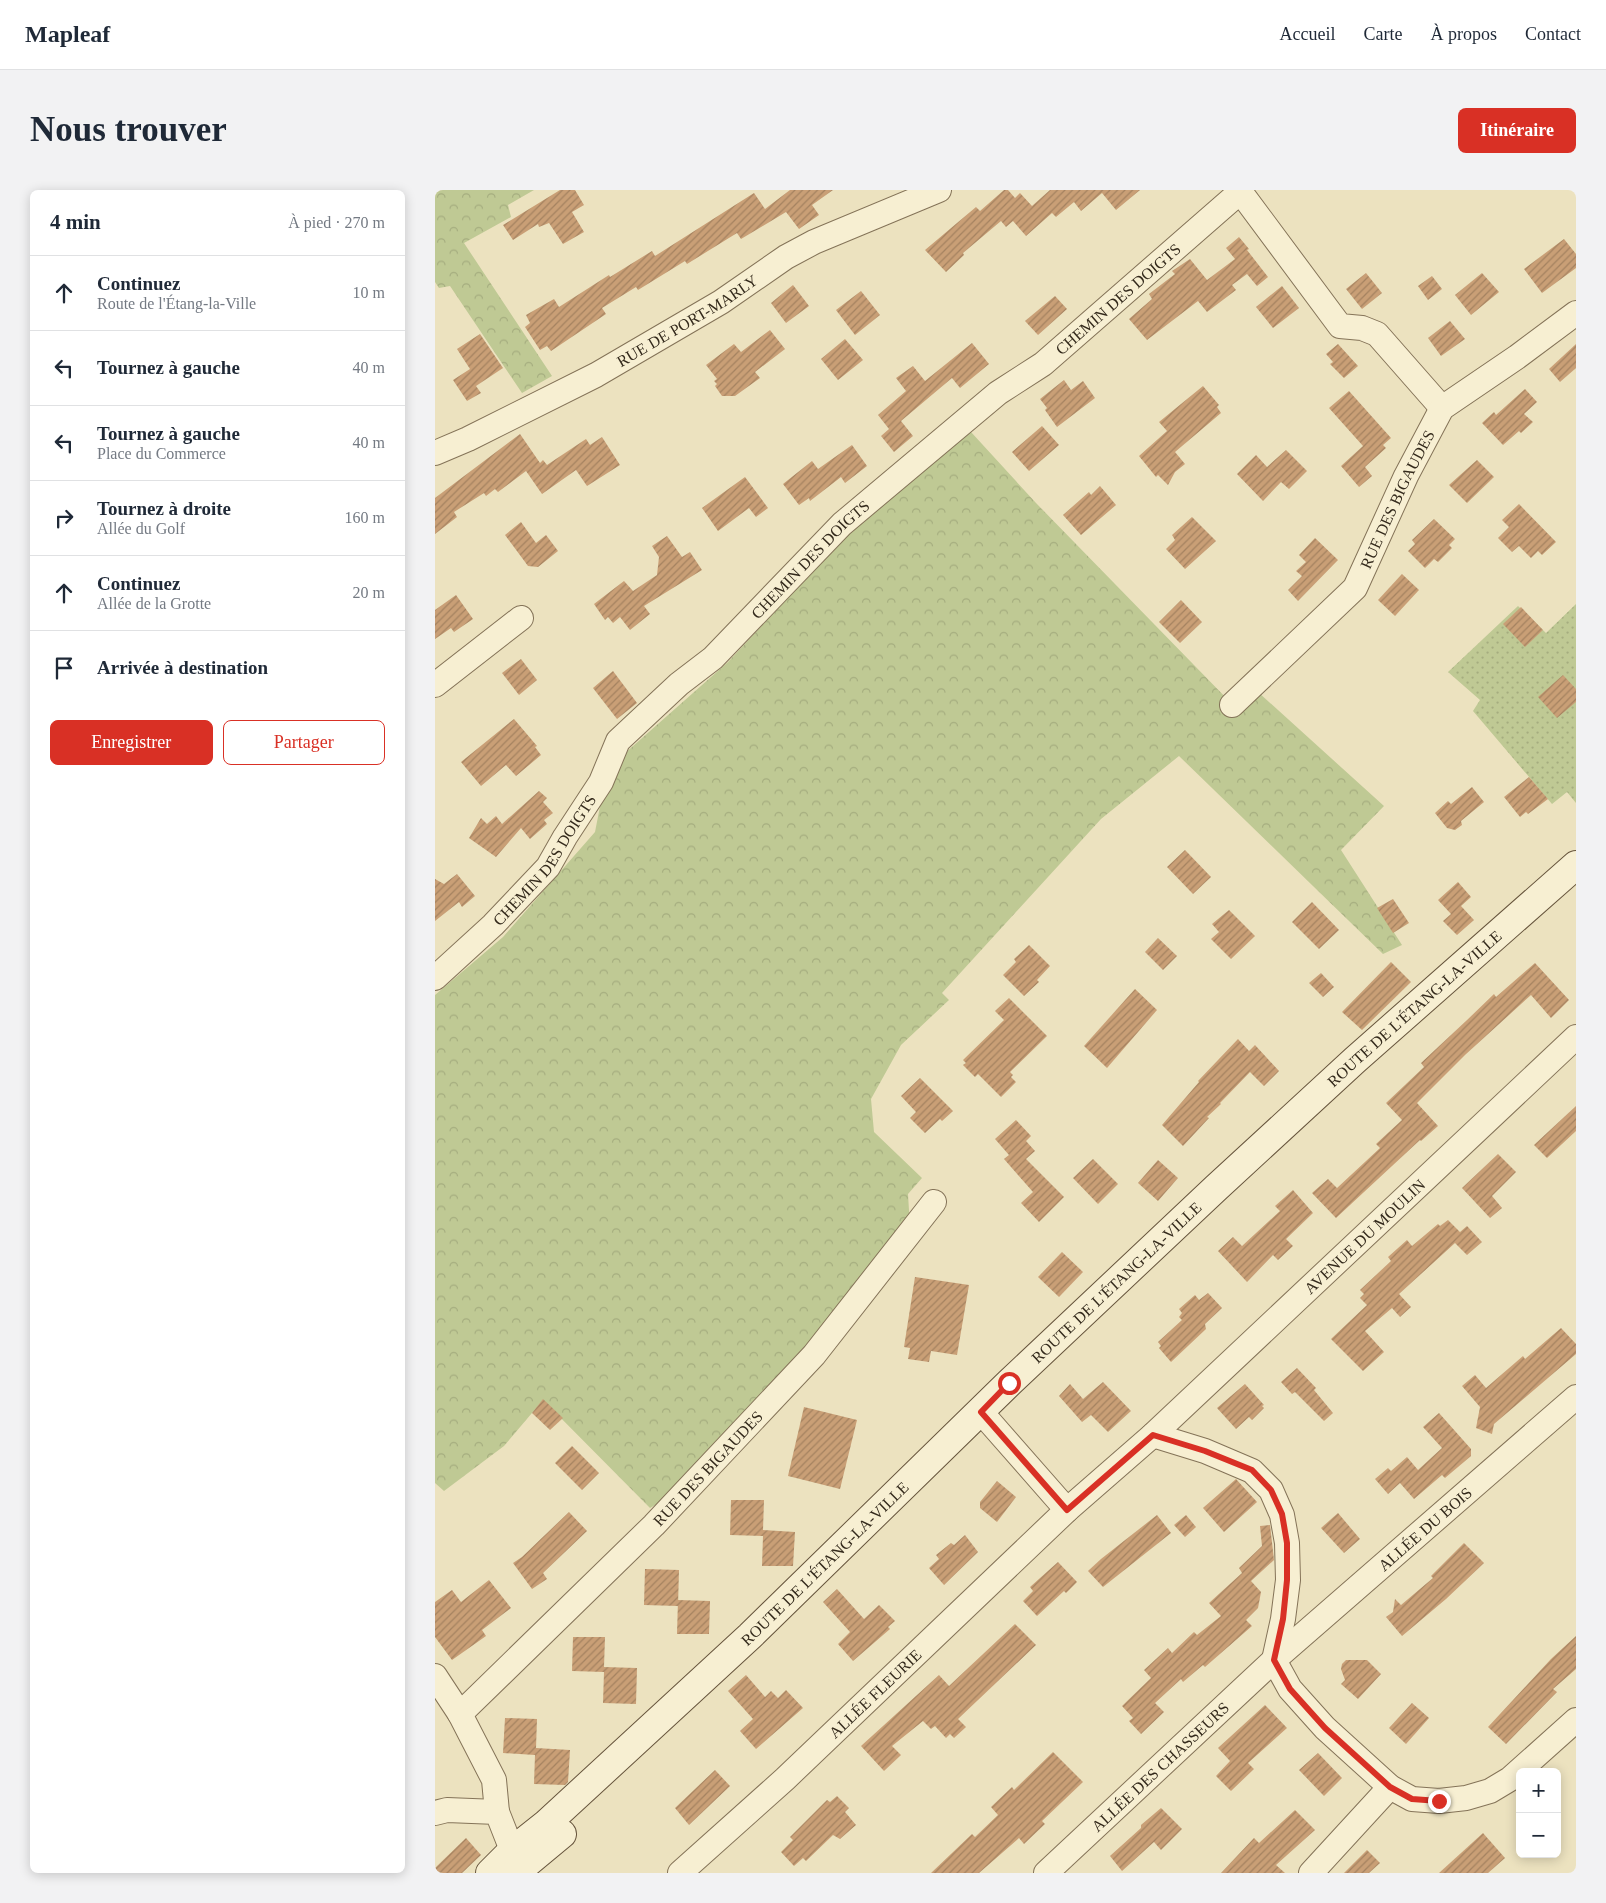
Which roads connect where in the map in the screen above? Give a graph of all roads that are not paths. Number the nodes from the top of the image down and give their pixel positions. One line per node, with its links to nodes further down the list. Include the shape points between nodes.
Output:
1 (939, 190): 5 (street, RUE DE PORT-MARLY, via 787,256 721,302 596,375)
2 (1239, 191): 4 (street, via 1341,326 1362,328 1377,334); 11 (street, CHEMIN DES DOIGTS, via 1043,364 999,393 842,524 713,658 679,684 618,741 601,782 548,867 493,925)
3 (1576, 313): 4 (street, RUE DES BIGAUDES)
4 (1442, 408): 8 (street, RUE DES BIGAUDES, via 1406,476 1355,588)
5 (435, 453)
6 (521, 618): 7 (street)
7 (435, 685)
8 (1232, 705)
9 (1576, 865): 15 (street, ROUTE DE L'ÉTANG-LA-VILLE, via 1216,1188)
10 (1576, 886): 15 (street, ROUTE DE L'ÉTANG-LA-VILLE, via 1219,1200)
11 (435, 978)
12 (1576, 1037): 16 (street, AVENUE DU MOULIN)
13 (934, 1202): 20 (street, RUE DES BIGAUDES, via 814,1355 654,1525)
14 (1576, 1398): 18 (street, ALLÉE DU BOIS)
15 (985, 1417): 17 (street); 25 (street, ROUTE DE L'ÉTANG-LA-VILLE, via 754,1653 688,1704 630,1758 559,1837)
16 (1153, 1435): 17 (street, AVENUE DU MOULIN); 18 (street, via 1252,1470 1271,1490 1282,1514 1287,1543 1283,1619)
17 (1067, 1510): 27 (street, ALLÉE FLEURIE, via 785,1779)
18 (1274, 1660): 22 (street, via 1290,1689 1325,1728); 28 (street, ALLÉE DES CHASSEURS)
19 (435, 1676): 20 (street)
20 (460, 1714): 23 (street, via 494,1780)
21 (1576, 1720): 22 (street, via 1510,1779 1490,1791 1439,1801 1412,1799)
22 (1390, 1787): 29 (street)
23 (497, 1812): 24 (street, via 447,1810); 25 (street)
24 (435, 1813)
25 (517, 1867): 26 (street, ROUTE DE L'ÉTANG-LA-VILLE)
26 (490, 1873)
27 (680, 1873)
28 (1046, 1873)
29 (1311, 1873)

